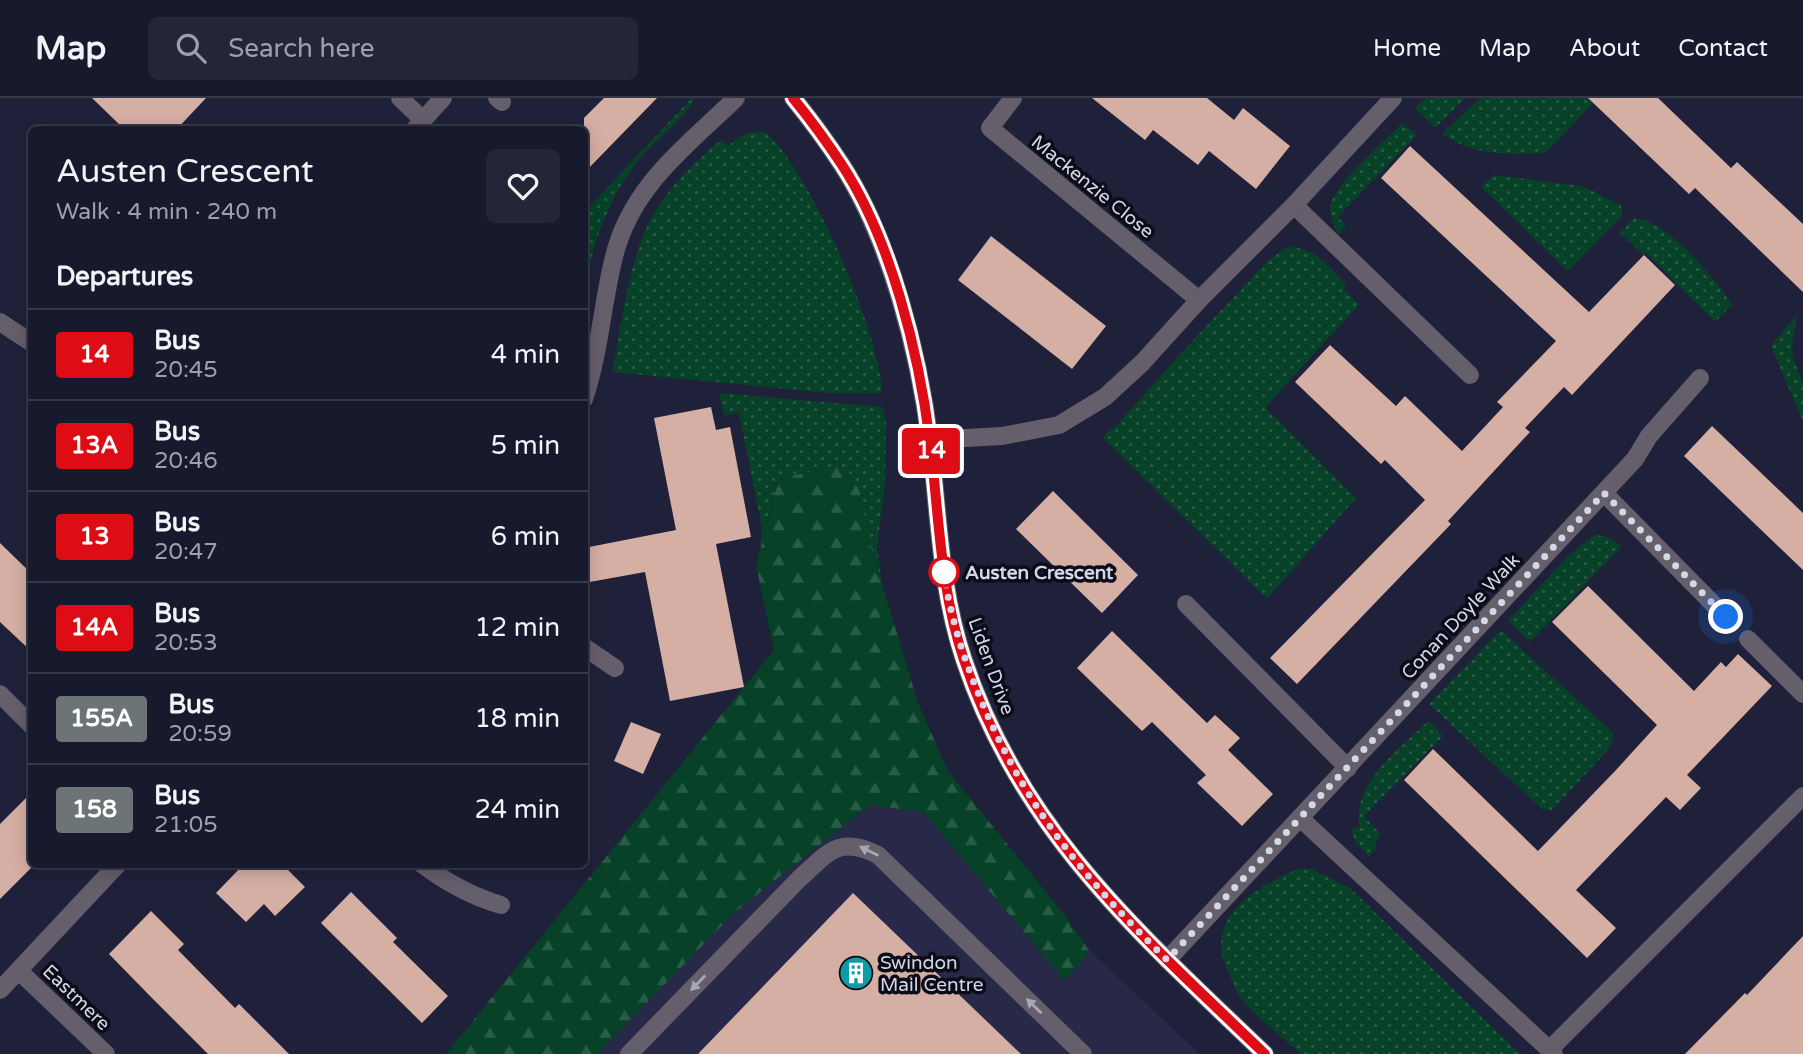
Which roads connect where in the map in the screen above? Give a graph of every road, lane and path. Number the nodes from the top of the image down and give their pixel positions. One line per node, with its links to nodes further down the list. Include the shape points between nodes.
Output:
1 (400, 98): 7 (street)
2 (443, 98): 7 (street)
3 (736, 98): 14 (street, via 667,162 626,222 614,255)
4 (793, 98): 15 (street, Liden Drive, via 843,166 873,224 915,357)
5 (1013, 98): 9 (street, Mackenzie Close, via 990,128)
6 (1393, 98): 8 (street)
7 (418, 125)
8 (1294, 205): 9 (street); 12 (street)
9 (1199, 300): 15 (street, via 1105,397 1059,425 1002,436)
10 (0, 322): 11 (street)
11 (28, 340)
12 (1470, 375)
13 (1700, 377): 16 (street, Conan Doyle Walk)
14 (588, 387)
15 (930, 440): 31 (street, Liden Drive, via 945,587 964,660 996,736 1055,836 1093,884)
16 (1604, 493): 18 (street); 25 (street, Conan Doyle Walk)
17 (1186, 604): 25 (street)
18 (1726, 617)
19 (1748, 639): 23 (street)
20 (588, 650): 21 (street)
21 (615, 668)
22 (0, 694): 24 (street)
23 (1803, 695)
24 (28, 722)
25 (1348, 768): 27 (street, Conan Doyle Walk)
26 (1803, 796): 34 (street)
27 (1300, 818): 31 (street, Conan Doyle Walk); 34 (street)
28 (114, 868): 32 (street, Eastmere)
29 (427, 868): 30 (street, via 449,884)
30 (501, 905)
31 (1167, 960): 38 (street, Liden Drive)
32 (19, 971): 33 (street, Eastmere); 35 (street, Eastmere)
33 (0, 990)
34 (1551, 1052)
35 (106, 1054)
36 (629, 1054): 37 (street, one-way to 36, via 878,855 861,846 844,845 799,879)
37 (1083, 1054)
38 (1265, 1054)

